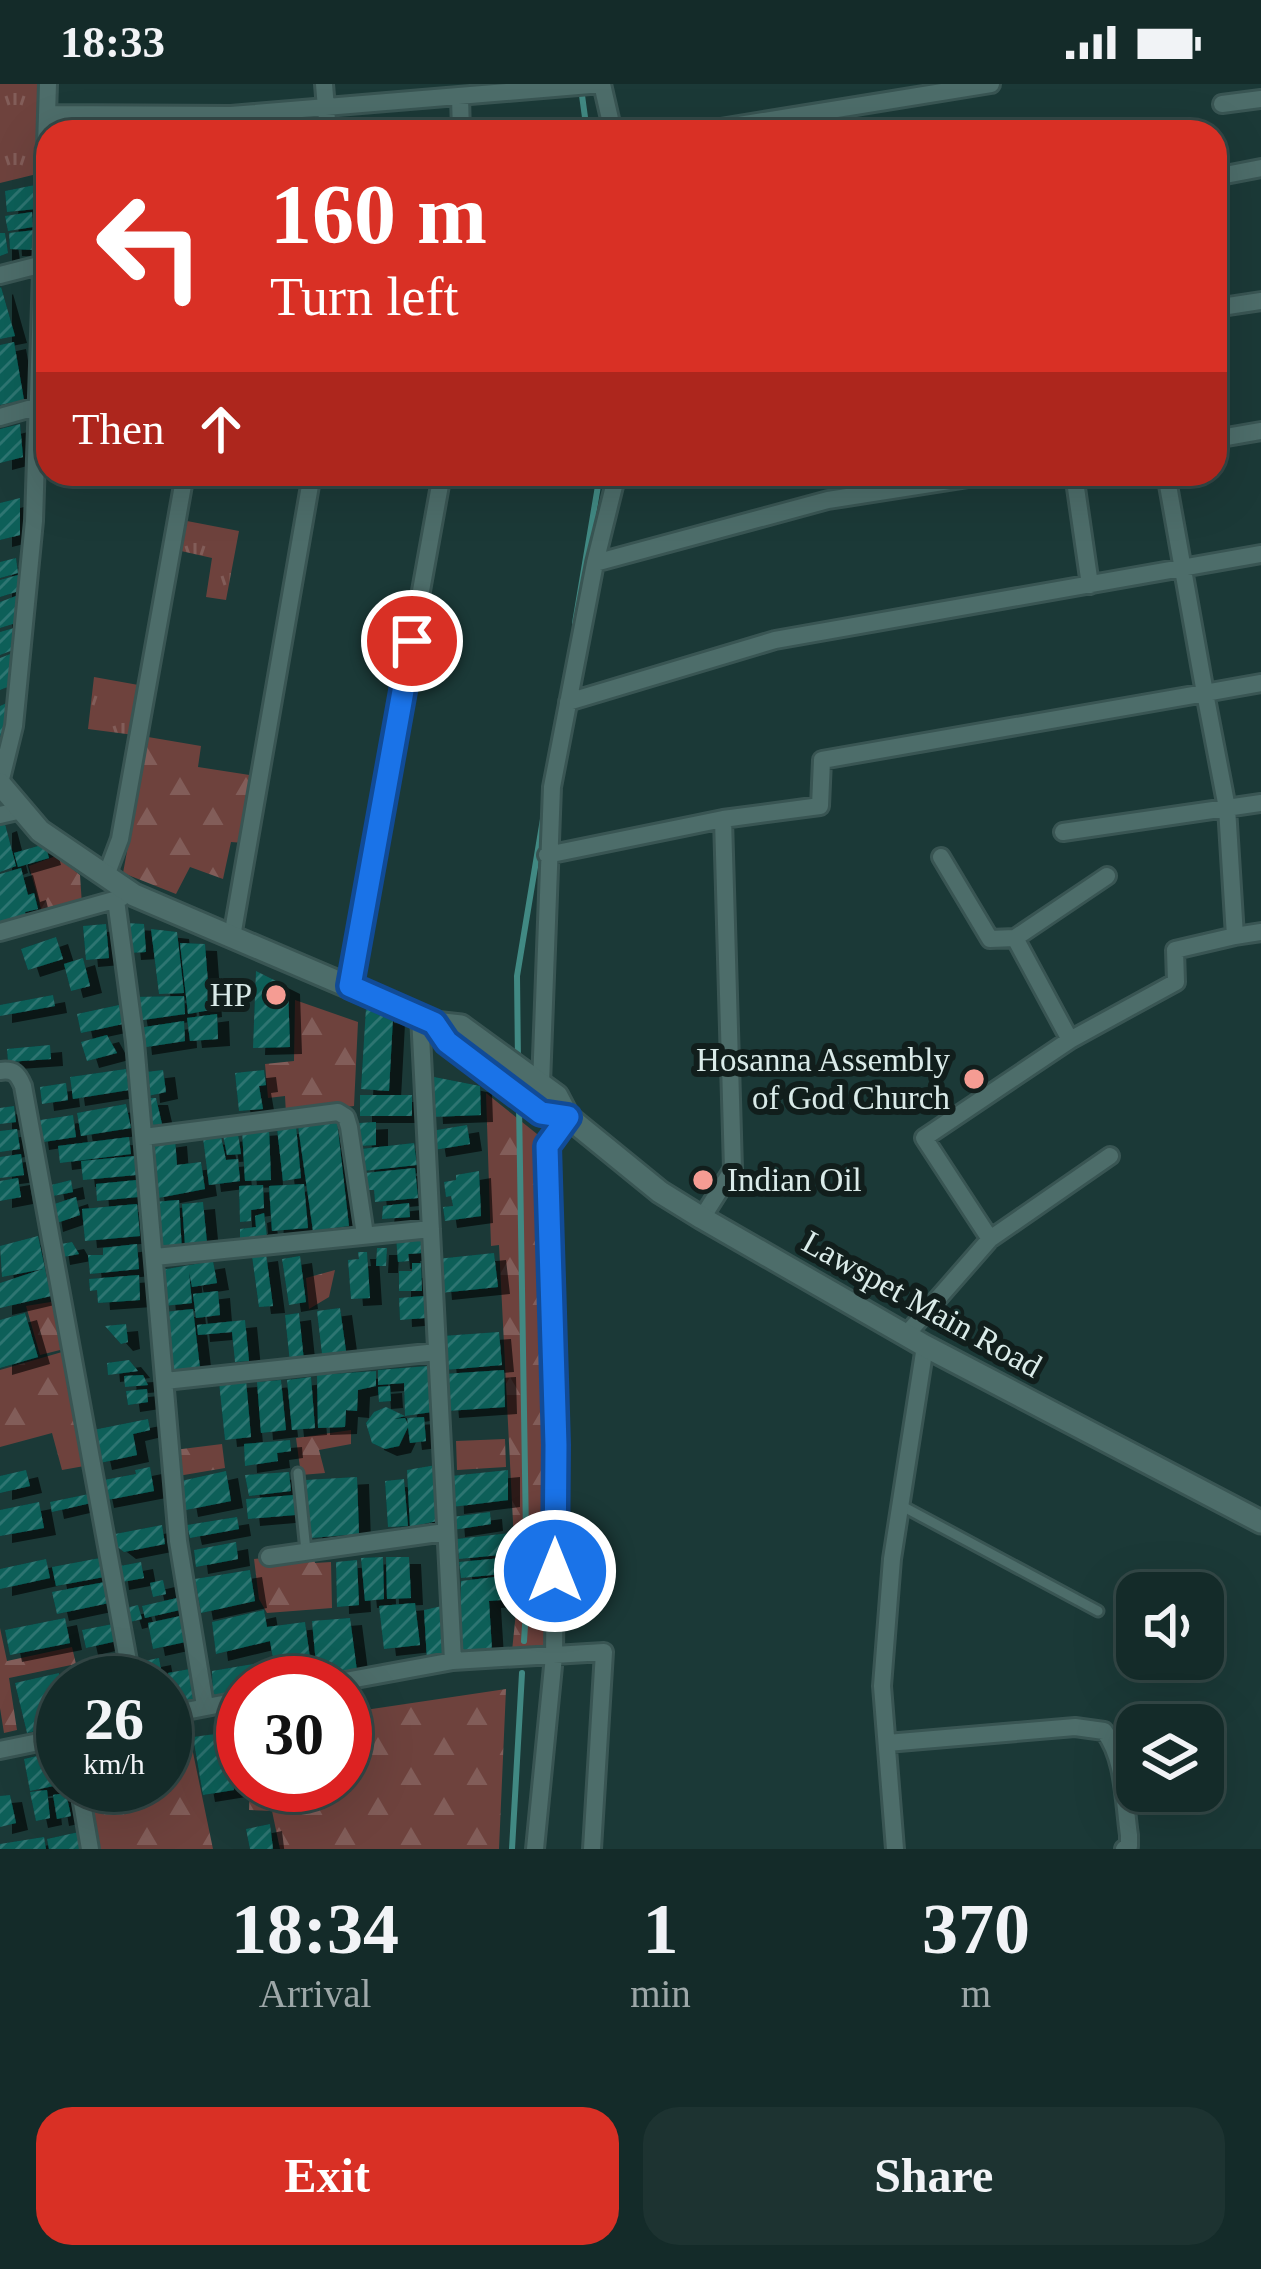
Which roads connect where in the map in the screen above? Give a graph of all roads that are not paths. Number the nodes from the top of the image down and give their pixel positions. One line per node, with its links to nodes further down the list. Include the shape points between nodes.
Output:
1 (48, 84): 9 (street)
2 (324, 84): 8 (street)
3 (602, 84): 5 (street); 13 (street)
4 (991, 84): 14 (street)
5 (460, 97): 8 (street); 12 (street)
6 (1261, 99): 7 (street)
7 (1222, 104)
8 (326, 107): 9 (street); 11 (street)
9 (47, 114): 10 (street)
10 (47, 120)
11 (327, 120)
12 (461, 120)
13 (610, 120)
14 (770, 120)
15 (1261, 168): 16 (street)
16 (1227, 175)
17 (36, 266): 18 (street)
18 (0, 275)
19 (1261, 301): 20 (street)
20 (1227, 306)
21 (36, 407): 22 (street)
22 (0, 418)
23 (1261, 430): 24 (street)
24 (1227, 437)
25 (36, 475): 40 (street, via 14,726)
26 (183, 486): 48 (street, via 120,839)
27 (310, 486): 54 (street)
28 (440, 486): 56 (street)
29 (614, 486): 34 (street)
30 (917, 486): 34 (street, via 828,500)
31 (1076, 486): 36 (street)
32 (1168, 486): 35 (street)
33 (1261, 554): 35 (street)
34 (596, 563): 39 (street)
35 (1183, 569): 36 (street); 38 (street)
36 (1090, 585): 39 (street, via 775,640)
37 (1261, 683): 38 (street)
38 (1205, 693): 42 (street); 44 (street, via 822,760 820,806)
39 (568, 702): 46 (street)
40 (0, 783): 43 (street)
41 (1261, 803): 42 (street)
42 (1227, 808): 45 (street); 53 (street)
43 (11, 813): 48 (street)
44 (723, 819): 46 (street); 64 (street, via 733,1169)
45 (1063, 832)
46 (548, 855): 60 (street)
47 (941, 857): 55 (street, via 990,939)
48 (106, 876): 50 (street)
49 (1106, 876): 55 (street)
50 (125, 897): 51 (street); 54 (street); 62 (street)
51 (0, 932)
52 (1261, 932): 53 (street)
53 (1235, 936): 58 (street, via 1175,950 1176,982)
54 (232, 937): 56 (street)
55 (1015, 938): 58 (street)
56 (350, 986): 57 (street)
57 (427, 1020): 60 (street, via 460,1026); 61 (street, via 541,1113); 65 (street)
58 (1070, 1040): 67 (street, via 925,1138)
59 (0, 1071): 79 (street, via 19,1075 23,1086)
60 (541, 1084): 61 (street)
61 (568, 1117): 64 (street, Lawspet Main Road); 80 (street, via 547,1146)
62 (144, 1136): 66 (street, via 338,1112 350,1127); 68 (street)
63 (1110, 1156): 67 (street)
64 (701, 1218): 69 (street, Lawspet Main Road)
65 (431, 1229): 66 (street); 70 (street)
66 (365, 1235): 68 (street)
67 (990, 1238): 69 (street)
68 (155, 1257): 71 (street)
69 (916, 1341): 73 (street); 74 (street, Lawspet Main Road)
70 (437, 1352): 71 (street); 75 (street)
71 (165, 1381): 84 (street, via 178,1541)
72 (298, 1473): 76 (lane)
73 (900, 1505): 78 (lane); 87 (street, via 882,1686)
74 (1261, 1522)
75 (445, 1532): 76 (street); 81 (street)
76 (307, 1551): 77 (street)
77 (268, 1557)
78 (1098, 1611)
79 (127, 1656)
80 (554, 1656): 81 (street); 91 (street); 92 (street, via 604,1652)
81 (453, 1661): 82 (street)
82 (372, 1676)
83 (216, 1704): 84 (street)
84 (205, 1706): 85 (street)
85 (192, 1709)
86 (36, 1743): 88 (street)
87 (886, 1743): 93 (street); 94 (street, via 1075,1726 1104,1731 1118,1762 1130,1835)
88 (0, 1750)
89 (84, 1812): 90 (street)
90 (90, 1849)
91 (535, 1849)
92 (592, 1849)
93 (895, 1849)
94 (1124, 1849)

